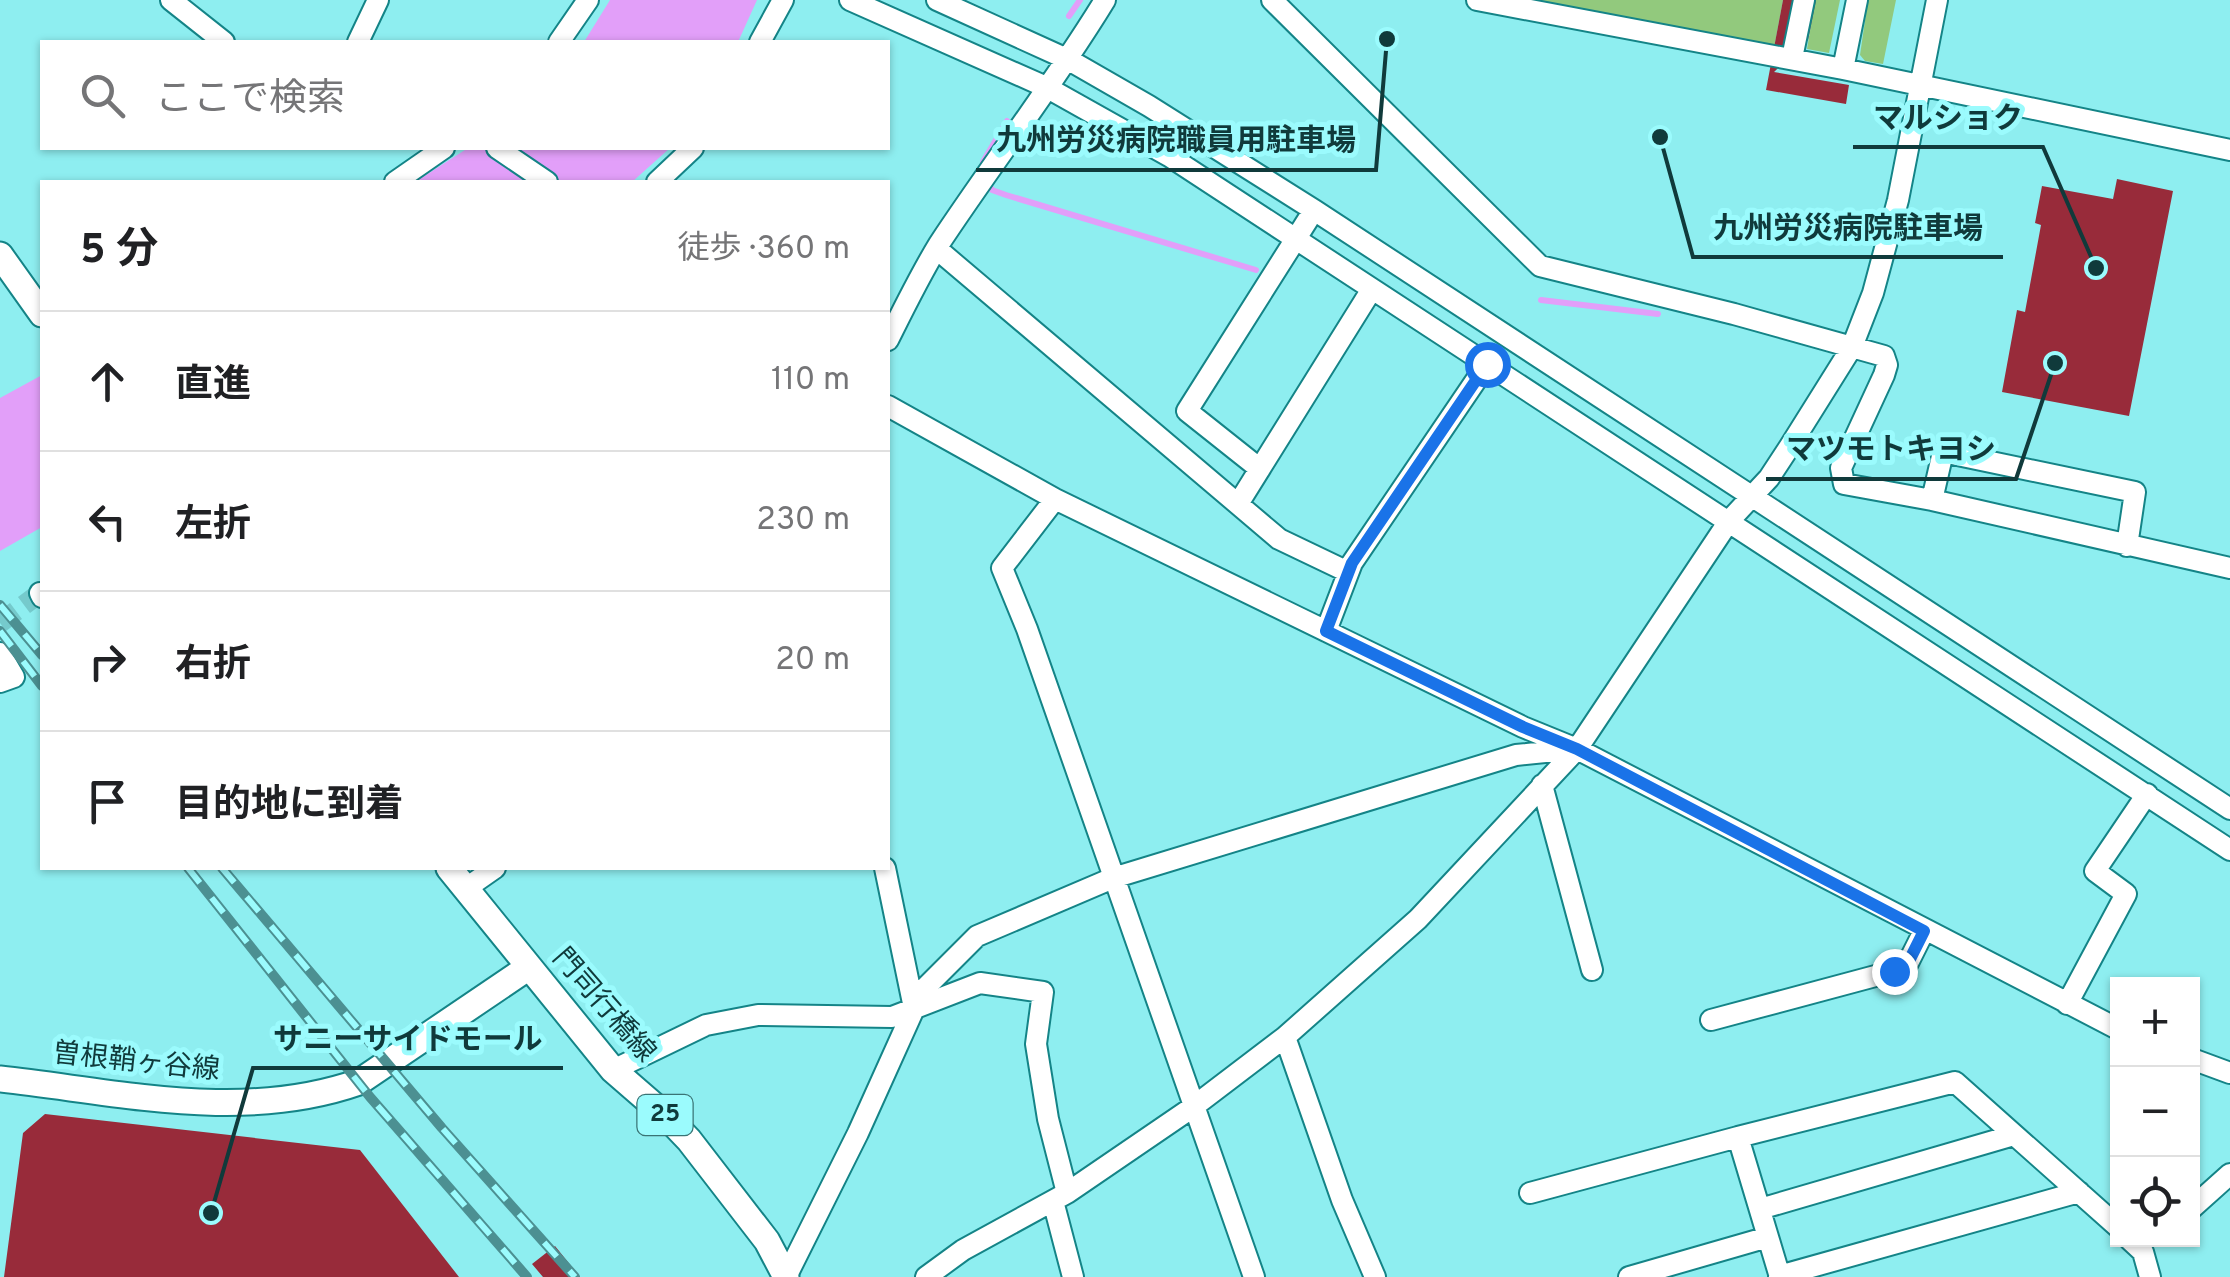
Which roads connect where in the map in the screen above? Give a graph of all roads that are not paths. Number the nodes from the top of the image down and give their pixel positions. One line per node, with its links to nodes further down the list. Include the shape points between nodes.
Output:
1 (171, 0): 13 (street)
2 (378, 0): 14 (street)
3 (588, 0): 15 (street)
4 (783, 0): 16 (street)
5 (850, 0): 21 (street)
6 (937, 0): 18 (street)
7 (1105, 0): 18 (street)
8 (1272, 0): 36 (street, via 1540,266)
9 (1477, 0): 17 (street)
10 (1804, 0): 17 (street)
11 (1857, 0): 19 (street)
12 (1937, 0): 20 (street)
13 (221, 40)
14 (359, 40)
15 (560, 40)
16 (761, 40)
17 (1792, 58): 19 (street)
18 (1068, 60): 21 (street); 29 (street)
19 (1843, 68): 20 (street)
20 (1919, 86): 25 (street); 36 (street, via 1888,236)
21 (1046, 87): 30 (street); 31 (street)
22 (441, 150): 26 (street)
23 (500, 150): 27 (street)
24 (691, 150): 28 (street)
25 (2230, 150)
26 (398, 180)
27 (544, 180)
28 (659, 180)
29 (1314, 210): 30 (street); 40 (street)
30 (1295, 238): 33 (street); 39 (street, via 1188,411)
31 (936, 248): 35 (street); 43 (street)
32 (0, 255): 34 (main road)
33 (1372, 288): 37 (street); 39 (street)
34 (40, 311)
35 (890, 336)
36 (1852, 347): 40 (street); 42 (street, via 1884,356 1887,365 1841,480)
37 (1487, 364): 44 (street); 47 (street)
38 (890, 407): 41 (street)
39 (1260, 468): 43 (street)
40 (1752, 496): 44 (street); 54 (street)
41 (1055, 498): 48 (street); 59 (street, via 1002,568)
42 (1932, 500): 45 (street); 45 (street, via 1943,452 2136,492)
43 (1238, 504): 47 (street, via 1279,539)
44 (1729, 521): 51 (street); 53 (street)
45 (2127, 546): 46 (street)
46 (2230, 568)
47 (1348, 572): 48 (street)
48 (1326, 631): 51 (street)
49 (0, 653): 50 (street, via 14,676)
50 (0, 682)
51 (1577, 749): 52 (street); 59 (street, via 1516,756); 61 (street)
52 (1542, 785): 63 (street); 68 (street, via 1418,920)
53 (2146, 794): 55 (street); 64 (street, via 2096,872 2126,894)
54 (2230, 809)
55 (2230, 850)
56 (451, 870): 60 (main road, 門司行橋線 / 25)
57 (492, 870): 60 (street)
58 (885, 870): 65 (street)
59 (1114, 878): 65 (street, via 977,936 922,991); 73 (street)
60 (465, 889): 62 (main road, 門司行橋線 / 25)
61 (1924, 931): 64 (street); 66 (street, via 1908,963 1894,971)
62 (528, 967): 70 (main road, 門司行橋線 / 25); 72 (main road, 曽根鞘ヶ谷線, via 358,1082 314,1096 210,1103)
63 (1592, 970)
64 (2066, 1004): 67 (street)
65 (914, 1008): 70 (street, via 892,1016 758,1015 706,1025); 79 (street, via 980,982 1043,992 1036,1044); 87 (street)
66 (1711, 1020)
67 (2110, 1026)
68 (1285, 1038): 73 (street); 91 (street)
69 (2200, 1061): 71 (street)
70 (613, 1070): 87 (main road, 門司行橋線 / 25, via 689,1140)
71 (2230, 1073)
72 (0, 1078)
73 (1193, 1107): 79 (street); 90 (street)
74 (2014, 1134): 75 (street, via 1954,1082); 77 (street); 81 (street)
75 (1738, 1137): 78 (street); 81 (street)
76 (2230, 1174): 80 (street)
77 (2080, 1192): 82 (street); 86 (street)
78 (1530, 1193)
79 (1060, 1197): 88 (street); 89 (street)
80 (2200, 1201)
81 (1760, 1209): 83 (street)
82 (2110, 1220)
83 (1768, 1236): 86 (street); 92 (street)
84 (2144, 1247): 93 (street)
85 (2145, 1247): 94 (street)
86 (1779, 1276)
87 (786, 1277)
88 (926, 1277)
89 (1072, 1277)
90 (1254, 1277)
91 (1375, 1277)
92 (1629, 1277)
93 (2140, 1277)
94 (2150, 1277)

